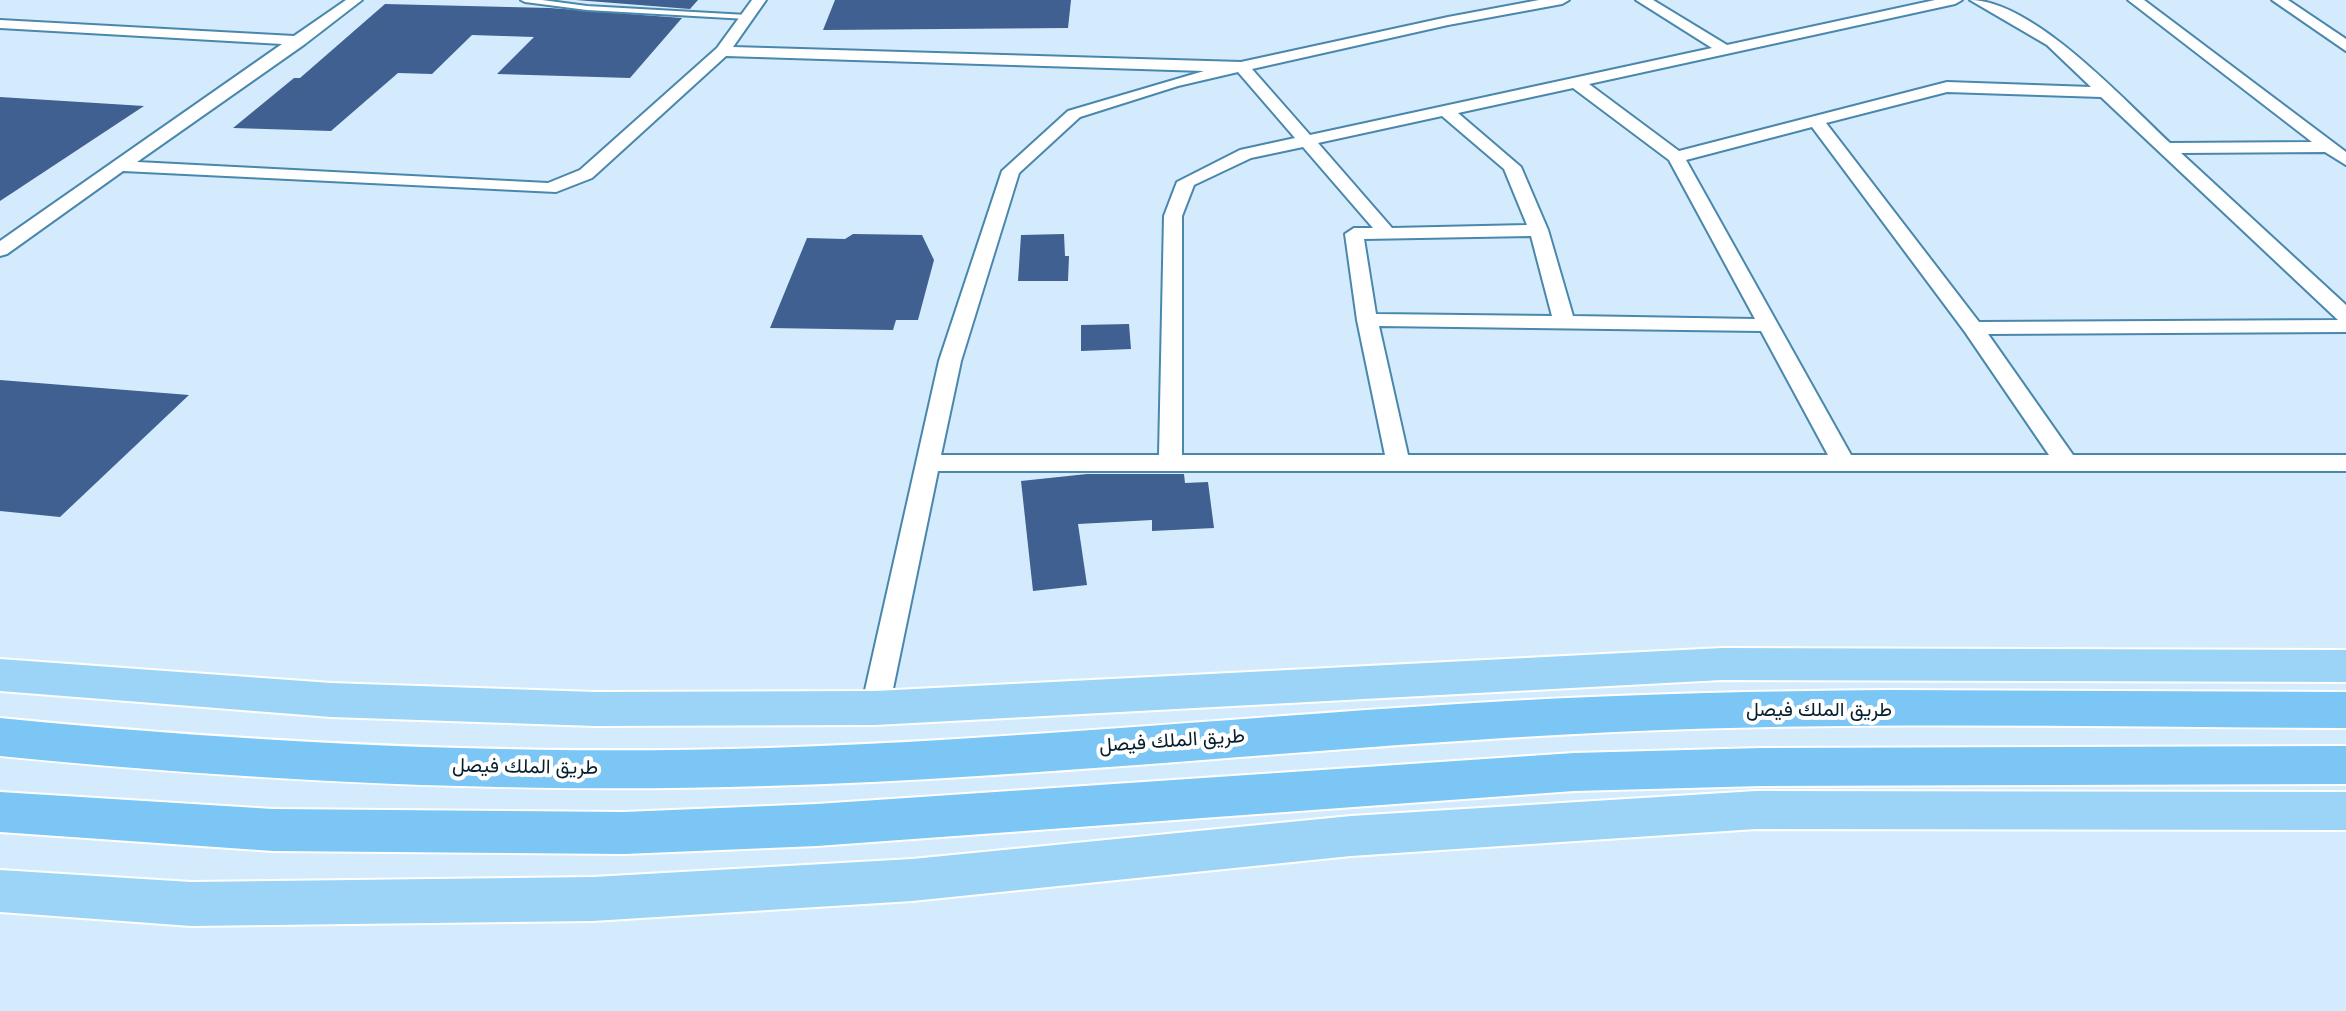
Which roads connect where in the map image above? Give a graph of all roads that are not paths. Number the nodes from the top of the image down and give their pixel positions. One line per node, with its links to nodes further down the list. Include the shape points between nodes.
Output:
1 (355, 0): 12 (street)
2 (525, 0): 10 (lane)
3 (759, 0): 10 (street)
4 (1562, 0): 16 (street)
5 (1643, 0): 14 (street)
6 (1955, 0): 14 (street)
7 (1977, 0): 18 (street, via 2052,42)
8 (2135, 0): 22 (street)
9 (2279, 0): 13 (street)
10 (747, 17): 15 (street)
11 (0, 24): 12 (street)
12 (300, 41): 26 (street)
13 (2346, 46)
14 (1725, 50): 17 (street)
15 (722, 51): 16 (street); 26 (street, via 586,174 550,188)
16 (1242, 67): 21 (street); 37 (street, via 1074,114 1011,171 950,361)
17 (1576, 82): 19 (street); 24 (street)
18 (2103, 92): 20 (street, via 1947,87); 23 (street)
19 (1445, 110): 21 (street); 27 (street, via 1512,167)
20 (1816, 121): 24 (street); 35 (street)
21 (1307, 141): 28 (street); 36 (street, via 1246,154 1186,182 1173,216)
22 (2337, 147): 23 (street); 25 (street)
23 (2167, 148): 30 (street)
24 (1676, 157): 33 (street)
25 (2346, 160)
26 (119, 166): 29 (street)
27 (1539, 230): 28 (street); 32 (street)
28 (1387, 233): 31 (street, via 1354,234)
29 (0, 250)
30 (2346, 316)
31 (1367, 320): 32 (street); 38 (street)
32 (1564, 322): 33 (street)
33 (1768, 325): 39 (street)
34 (2346, 326): 35 (street)
35 (1973, 328): 40 (street)
36 (1170, 462): 37 (street); 38 (street)
37 (927, 463): 44 (street)
38 (1398, 463): 39 (street)
39 (1844, 463): 40 (street)
40 (2066, 463): 41 (street)
41 (2346, 463)
42 (2346, 666): 44 (main road, via 1722,664)
43 (0, 675): 44 (main road, via 378,702 595,709)
44 (875, 708)
45 (2346, 710): 48 (highway, طريق الملك فيصل, via 1620,713 768,767 544,770)
46 (0, 721): 48 (main road)
47 (0, 737): 48 (highway, طريق الملك فيصل)
48 (172, 755)
49 (2346, 765): 53 (highway, via 1574,772 817,825 624,833)
50 (2346, 811): 54 (main road, via 1756,810 1351,836 912,880 593,899 191,904)
51 (0, 812): 53 (highway)
52 (0, 821): 53 (main road)
53 (150, 824)
54 (0, 891)

